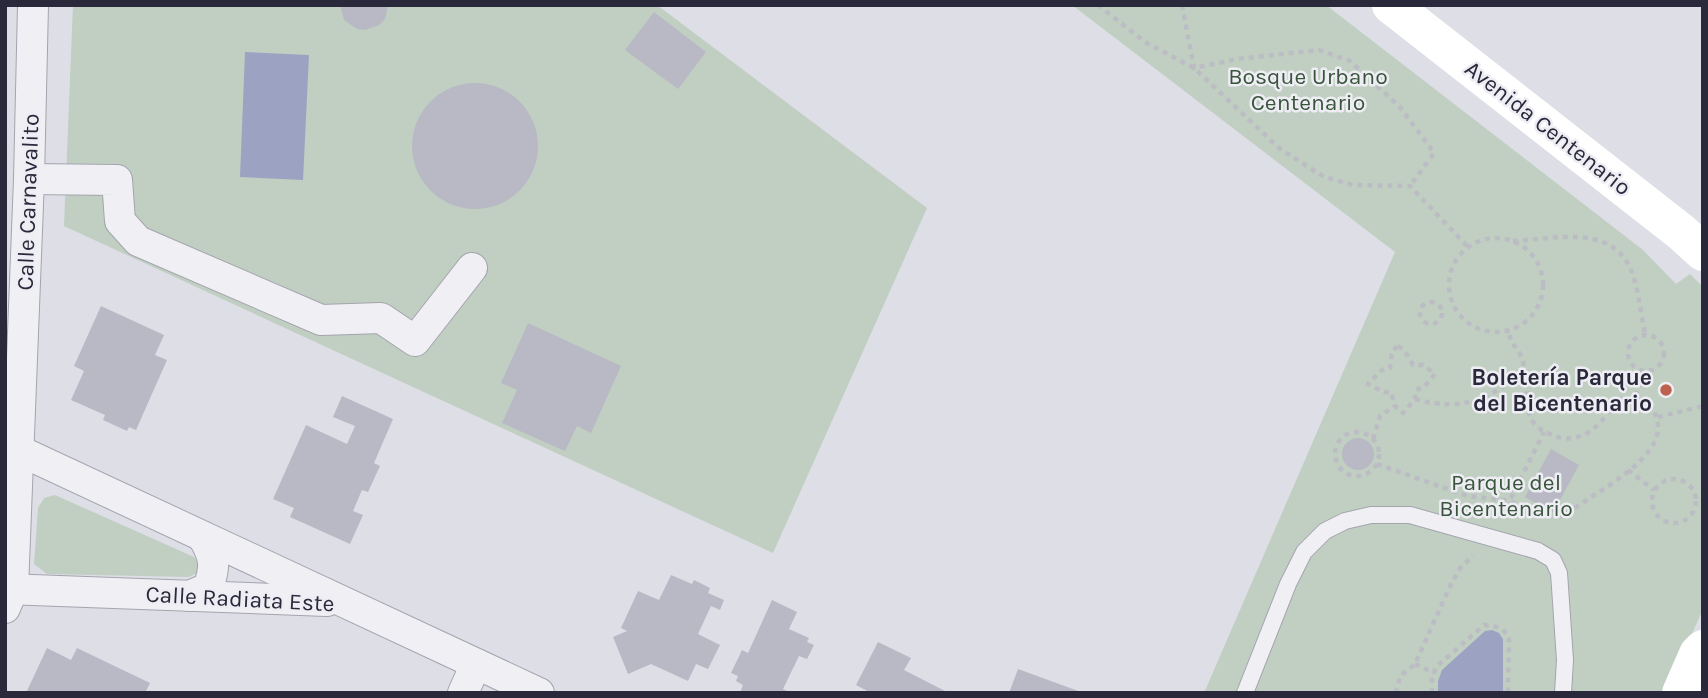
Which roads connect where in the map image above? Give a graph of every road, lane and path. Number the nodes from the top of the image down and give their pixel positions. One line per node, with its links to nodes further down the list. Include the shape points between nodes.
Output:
1 (33, 5): 6 (street, Calle Carnavalito)
2 (1098, 5): 5 (path, via 1145,42)
3 (1182, 5): 5 (path)
4 (1391, 5): 10 (main road, Avenida Centenario)
5 (1194, 68): 7 (path, via 1279,148 1324,177 1353,185); 7 (path, via 1319,50 1350,61 1400,107 1434,153)
6 (29, 179): 11 (street, via 117,180 120,221 138,241 321,320 381,318 415,341); 25 (street, Calle Carnavalito)
7 (1410, 186): 9 (path)
8 (1512, 241): 9 (path, via 1497,237); 14 (path, via 1526,248 1536,261 1542,291 1529,319); 15 (path, via 1569,237 1600,240 1618,249 1632,273)
9 (1468, 247): 12 (path, via 1451,272)
10 (1703, 251)
11 (472, 268)
12 (1452, 302): 13 (path); 14 (path, via 1471,325 1485,331)
13 (1441, 308): 13 (path, via 1432,302 1425,304 1420,310 1422,321 1438,323)
14 (1509, 330): 17 (path)
15 (1645, 334): 16 (path, via 1628,350 1629,361); 16 (path, via 1661,342 1664,355 1654,370)
16 (1642, 371): 18 (path)
17 (1525, 372): 19 (path, via 1480,401 1435,405); 23 (path, via 1528,412 1532,424)
18 (1636, 396): 22 (path); 23 (path, via 1618,402 1593,429 1578,437 1565,439)
19 (1415, 399): 20 (path, via 1403,413); 20 (path, via 1416,390 1435,374 1423,365 1413,365 1398,346 1392,352 1390,368 1368,384 1391,392)
20 (1395, 406): 24 (path, via 1380,416)
21 (1703, 406): 22 (path)
22 (1658, 417): 27 (path, via 1658,438 1651,451)
23 (1544, 432): 29 (path)
24 (1373, 439): 26 (path, via 1379,450); 26 (path, via 1366,433 1351,433 1339,441 1335,455 1340,468 1352,476 1367,474)
25 (20, 451): 30 (street); 32 (street, Calle Carnavalito)
26 (1377, 464): 29 (path, via 1467,496)
27 (1628, 470): 28 (path); 29 (path, via 1564,516 1539,516)
28 (1654, 491): 28 (path, via 1652,504 1663,520 1684,521 1695,510 1693,488 1681,479 1665,480)
29 (1510, 501): 31 (path)
30 (203, 537): 33 (street, via 214,555 214,573 208,589); 34 (street)
31 (1492, 537): 37 (path, via 1461,567); 41 (lane, via 1410,515 1371,515 1345,520 1325,531 1304,552 1288,584); 45 (lane, via 1538,551 1553,560 1559,573)
32 (8, 595): 33 (street, Calle Radiata Este)
33 (189, 596): 34 (street, Calle Radiata Este)
34 (341, 602): 36 (street, Calle Radiata Este)
35 (1701, 649): 46 (main road)
36 (476, 664): 39 (street); 40 (street, Calle Radiata Este)
37 (1415, 664): 38 (path); 42 (path, via 1400,676)
38 (1434, 673): 43 (path); 44 (path, via 1484,625 1494,626 1509,637)
39 (463, 693)
40 (539, 693)
41 (1245, 693)
42 (1396, 693)
43 (1432, 693)
44 (1508, 693)
45 (1563, 693)
46 (1681, 693)

